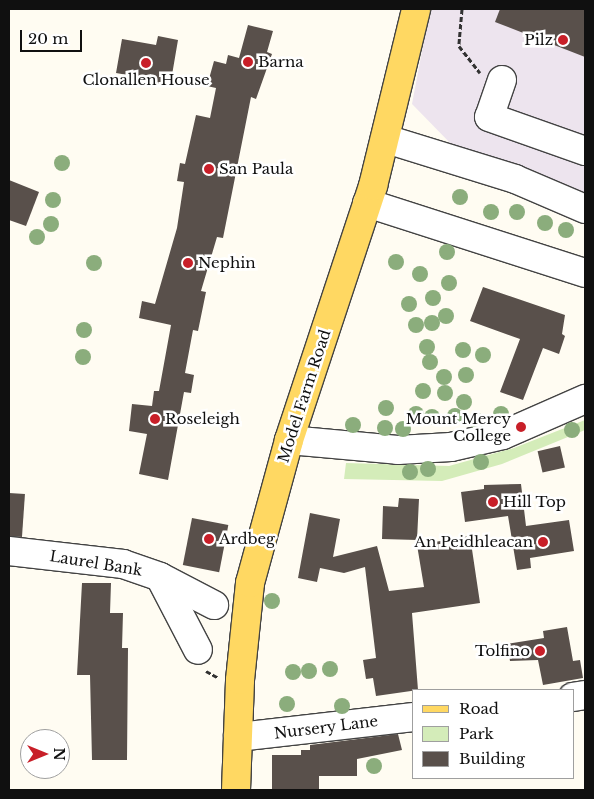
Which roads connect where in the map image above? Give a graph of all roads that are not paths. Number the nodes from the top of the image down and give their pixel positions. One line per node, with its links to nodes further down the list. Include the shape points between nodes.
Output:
1 (416, 9): 3 (main road, Model Farm Road)
2 (501, 82): 4 (street, via 489,116)
3 (386, 139): 5 (main road, Model Farm Road); 6 (street)
4 (585, 151)
5 (367, 203): 7 (street); 9 (main road, Model Farm Road)
6 (584, 204)
7 (585, 272)
8 (585, 399): 9 (street, via 503,434 451,447 398,450)
9 (289, 440): 15 (main road, Model Farm Road, via 250,583)
10 (9, 551): 11 (street, Laurel Bank, via 123,564)
11 (160, 577): 12 (street); 13 (street, Laurel Bank)
12 (214, 606)
13 (198, 650)
14 (412, 717): 15 (street, Nursery Lane)
15 (238, 737): 16 (main road, Model Farm Road)
16 (236, 790)

